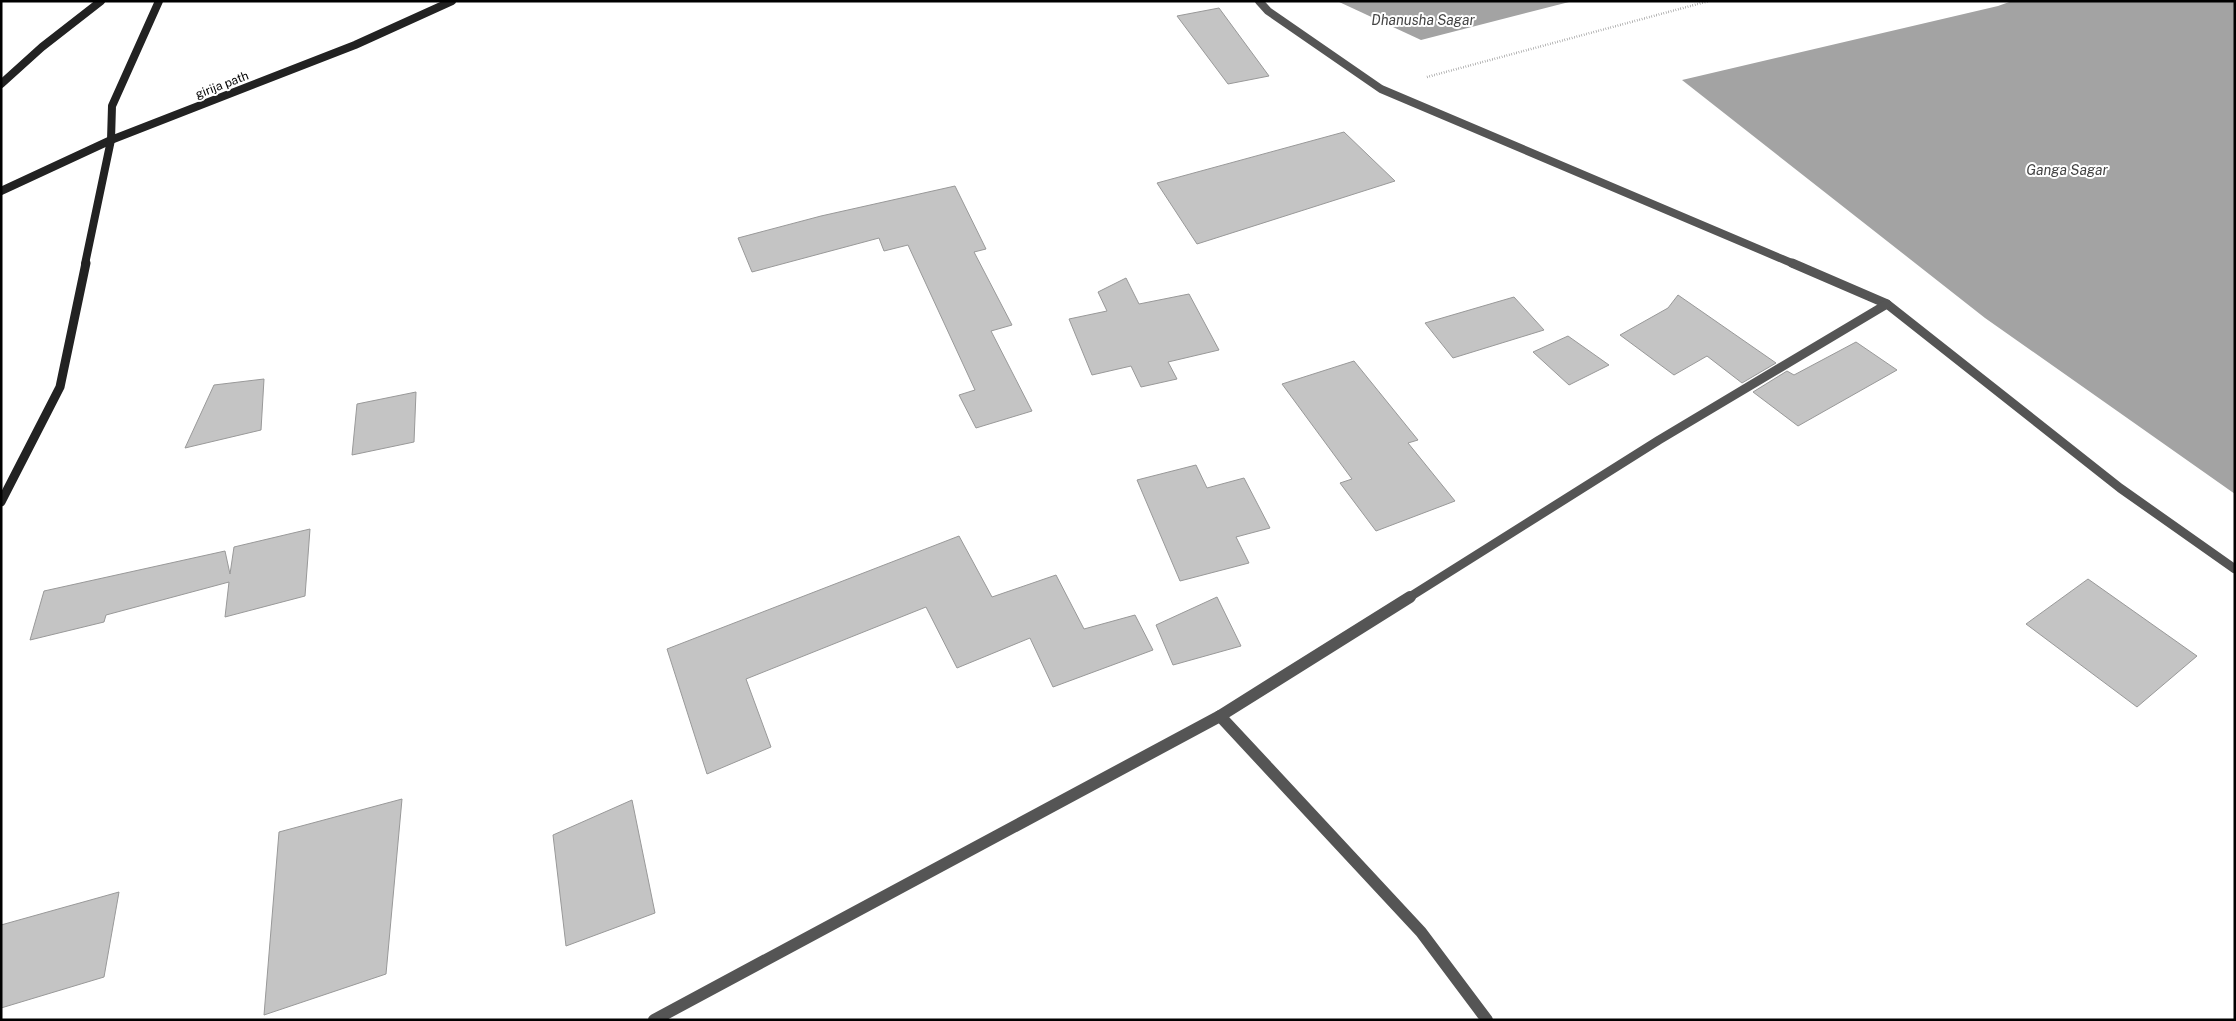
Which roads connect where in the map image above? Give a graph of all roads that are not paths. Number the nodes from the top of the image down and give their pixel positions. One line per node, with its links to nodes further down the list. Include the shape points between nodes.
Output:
1 (102, 1): 5 (street, via 42,47)
2 (159, 1): 6 (street, via 112,106)
3 (452, 1): 6 (street, girija path, via 355,45)
4 (1259, 1): 8 (street, via 1268,11 1381,89)
5 (1, 84)
6 (111, 140): 7 (street, girija path); 9 (street, via 60,387)
7 (1, 191)
8 (1887, 304): 10 (street, via 2120,488); 11 (street, via 1659,440)
9 (1, 502)
10 (2235, 569)
11 (1220, 716): 12 (street); 13 (street, via 1421,932)
12 (654, 1020)
13 (1488, 1020)

